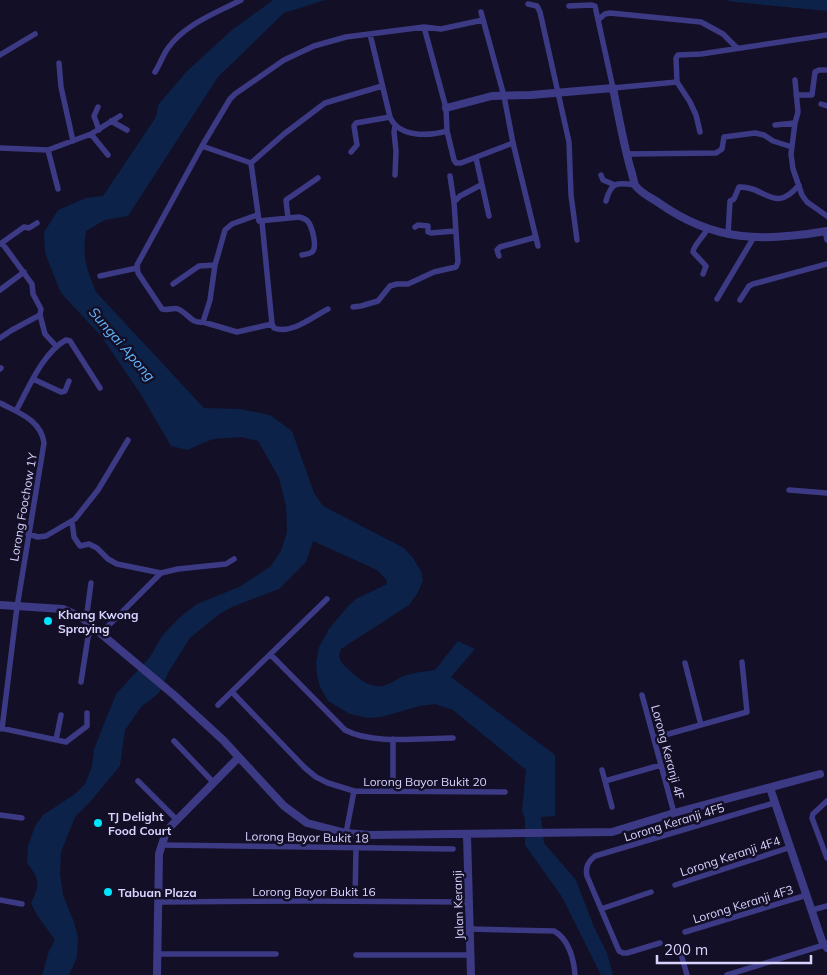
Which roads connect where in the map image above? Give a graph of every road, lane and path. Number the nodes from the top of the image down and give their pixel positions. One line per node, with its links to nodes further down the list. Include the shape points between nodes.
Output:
1 (241, 0): 15 (street, via 185,32 169,47)
2 (528, 4): 20 (street, via 537,6 540,12)
3 (569, 6): 6 (street, via 592,5)
4 (481, 12): 5 (street)
5 (483, 20): 7 (street, via 441,30); 22 (street)
6 (598, 20): 11 (street, via 610,13 701,22 723,34); 19 (street)
7 (424, 27): 9 (street); 24 (street)
8 (35, 34): 12 (street)
9 (370, 34): 18 (street); 38 (street, via 346,37 302,50 258,76 230,99)
10 (827, 35): 11 (street)
11 (737, 48): 17 (street, via 678,55)
12 (0, 55)
13 (59, 63): 36 (street)
14 (827, 70): 21 (street, via 815,72 812,95)
15 (156, 72)
16 (794, 80): 21 (street)
17 (677, 82): 19 (street); 34 (street, via 696,115)
18 (382, 86): 26 (street); 46 (street, via 325,103)
19 (613, 88): 20 (street); 43 (street)
20 (558, 92): 22 (street); 71 (street, via 569,142)
21 (796, 95): 28 (street, via 798,112)
22 (504, 96): 24 (street); 37 (street)
23 (98, 106): 31 (street, via 94,116)
24 (446, 108): 33 (street)
25 (120, 116): 27 (street)
26 (390, 117): 30 (street); 42 (street, via 356,123 357,146)
27 (111, 121): 31 (street); 32 (street)
28 (795, 123): 29 (street); 39 (street)
29 (775, 125)
30 (395, 126): 33 (street, via 420,135); 48 (street)
31 (99, 130): 35 (street)
32 (127, 130)
33 (447, 131): 45 (street, via 456,163)
34 (700, 132)
35 (91, 134): 36 (street); 44 (street)
36 (73, 141): 41 (street)
37 (513, 143): 45 (street); 69 (street)
38 (202, 146): 46 (street); 79 (street)
39 (792, 147): 43 (street, via 755,133 724,137 722,149 716,153); 54 (street, via 793,168)
40 (0, 148): 41 (street)
41 (48, 150): 55 (street)
42 (351, 152)
43 (626, 154): 51 (street)
44 (108, 155)
45 (476, 158): 52 (street)
46 (251, 163): 58 (street)
47 (601, 174): 53 (street, via 603,180)
48 (395, 175)
49 (450, 176): 57 (street)
50 (318, 178): 61 (street, via 286,200)
51 (635, 184): 53 (street); 65 (street, via 671,212)
52 (480, 185): 57 (street); 59 (street)
53 (614, 185): 56 (street)
54 (799, 186): 60 (street, via 808,202); 68 (street, via 790,196 778,199 739,187 730,201)
55 (58, 189)
56 (606, 201)
57 (454, 202): 66 (street)
58 (257, 215): 62 (street); 78 (street, via 228,226)
59 (488, 216)
60 (827, 216)
61 (288, 218): 62 (street); 75 (street, via 305,218 309,222 313,251)
62 (262, 222): 91 (street)
63 (37, 223): 73 (street, via 24,227)
64 (415, 227): 66 (street, via 428,226 431,233)
65 (708, 228): 68 (street); 81 (street, via 693,249 706,266)
66 (455, 231): 87 (street, via 456,267 425,275 408,284 390,286 378,301)
67 (826, 231): 70 (street, via 787,237); 72 (street)
68 (728, 235): 70 (street)
69 (536, 237): 74 (street); 76 (street, via 500,247 497,250)
70 (754, 237): 85 (street)
71 (577, 240)
72 (827, 240)
73 (1, 244): 80 (street)
74 (538, 246)
75 (302, 255)
76 (499, 256)
77 (827, 264): 86 (street, via 753,284)
78 (216, 265): 83 (street, via 199,266); 90 (street)
79 (137, 268): 82 (street); 90 (street, via 162,309 178,309 192,320)
80 (24, 272): 84 (street); 89 (street, via 41,308)
81 (704, 274)
82 (100, 276)
83 (173, 284)
84 (0, 290)
85 (717, 299)
86 (740, 300)
87 (353, 307)
88 (328, 309): 91 (street, via 294,328 279,330)
89 (40, 316): 92 (street); 93 (street, via 45,334)
90 (203, 322): 91 (street, via 237,332)
91 (272, 324)
92 (0, 338)
93 (56, 346): 94 (street); 96 (street, via 70,341)
94 (33, 379): 95 (street, via 61,392 65,391); 98 (street)
95 (69, 381)
96 (100, 388)
97 (0, 404): 98 (street, Lorong Foochow 1Y)
98 (16, 412): 103 (street, Lorong Foochow 1Y, via 36,423 44,443)
99 (128, 440): 102 (street, via 87,506)
100 (789, 490): 101 (street)
101 (827, 493)
102 (72, 521): 103 (street, via 46,536); 105 (street, via 74,537 80,546 89,544 117,564)
103 (28, 534): 109 (street, Lorong Foochow 1Y)
104 (234, 559): 105 (street, via 226,564 178,568)
105 (161, 573): 112 (street)
106 (91, 583): 110 (street)
107 (327, 599): 113 (street)
108 (0, 605): 109 (street)
109 (17, 607): 110 (street, via 64,609); 123 (street, Lorong Foochow 1Y)
110 (86, 620): 111 (street)
111 (93, 627): 112 (street); 116 (street, via 88,637)
112 (101, 633): 129 (street)
113 (271, 655): 117 (street); 126 (street, via 345,730 362,736)
114 (742, 662): 122 (street, via 747,712)
115 (684, 663): 122 (street)
116 (81, 682)
117 (232, 692): 119 (street); 140 (street, Lorong Bayor Bukit 20, via 310,773)
118 (642, 695): 125 (street, Lorong Keranji 4F)
119 (218, 705)
120 (87, 713): 127 (street, via 87,726 83,730 66,742)
121 (61, 715): 127 (street)
122 (701, 725): 125 (street)
123 (1, 729): 127 (street)
124 (454, 738): 126 (street)
125 (654, 738): 131 (street, Lorong Keranji 4F)
126 (393, 739): 141 (street)
127 (56, 740)
128 (174, 742): 138 (street)
129 (224, 742): 130 (street); 133 (street, via 231,756); 134 (street, via 233,745 253,767)
130 (238, 758): 133 (street); 134 (street)
131 (661, 765): 137 (street); 146 (street, Lorong Keranji 4F)
132 (602, 770): 137 (street)
133 (225, 772): 134 (street, via 238,768); 138 (street)
134 (253, 772): 150 (street, via 284,806 307,823)
135 (820, 774): 139 (street)
136 (138, 781): 149 (street)
137 (605, 782): 145 (street)
138 (214, 783): 149 (street)
139 (770, 788): 144 (street); 146 (street)
140 (354, 791): 141 (street, Lorong Bayor Bukit 20); 150 (street)
141 (394, 791): 142 (street, Lorong Bayor Bukit 20)
142 (505, 792)
143 (827, 801): 156 (street, via 812,816)
144 (774, 803): 153 (street); 166 (street, Lorong Keranji 4F5, via 595,856 586,869)
145 (612, 807)
146 (674, 813): 151 (street, via 612,832)
147 (0, 815): 148 (street)
148 (22, 818)
149 (177, 820): 152 (street)
150 (346, 833): 151 (street)
151 (467, 835): 163 (street, Jalan Keranji)
152 (161, 845): 154 (street, Lorong Bayor Bukit 18); 162 (street)
153 (791, 847): 157 (street, Lorong Keranji 4F4); 159 (street)
154 (356, 848): 155 (street, Lorong Bayor Bukit 18); 161 (street)
155 (453, 848)
156 (827, 858)
157 (675, 885)
158 (652, 892): 166 (street)
159 (807, 896): 167 (street); 169 (street, Lorong Keranji 4F3)
160 (0, 900): 164 (street)
161 (355, 901): 162 (street, Lorong Bayor Bukit 16); 163 (street, Lorong Bayor Bukit 16)
162 (158, 902): 173 (street)
163 (469, 902): 168 (street, Jalan Keranji)
164 (22, 904)
165 (827, 906): 167 (street)
166 (601, 908): 170 (street, via 622,953)
167 (812, 910): 172 (street)
168 (470, 929): 176 (street, Jalan Keranji); 180 (street, via 557,933 572,956)
169 (686, 932)
170 (660, 943)
171 (679, 947): 181 (street)
172 (825, 947): 177 (street)
173 (158, 954): 174 (street); 178 (street)
174 (276, 954)
175 (356, 955): 176 (street)
176 (471, 955): 179 (street, Jalan Keranji)
177 (750, 972): 182 (street)
178 (157, 975)
179 (471, 975)
180 (575, 975)
181 (687, 975)
182 (727, 975)

